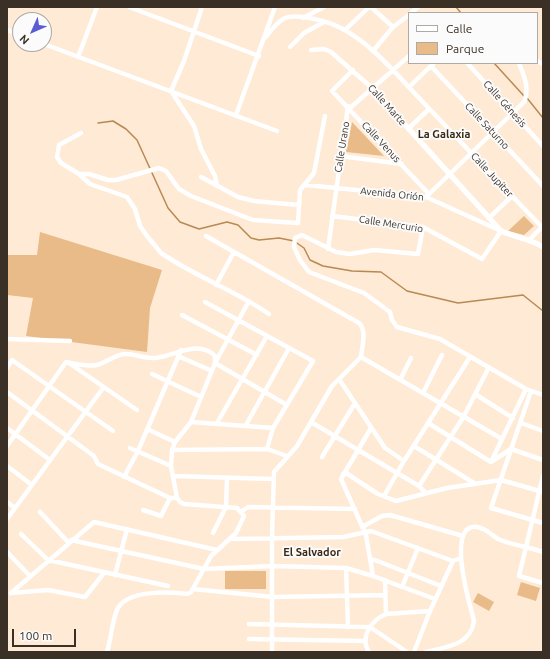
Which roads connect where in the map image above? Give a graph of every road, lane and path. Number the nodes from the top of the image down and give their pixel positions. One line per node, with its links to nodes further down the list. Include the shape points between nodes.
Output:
1 (97, 7): 19 (street)
2 (129, 7): 12 (street)
3 (202, 7): 12 (street)
4 (275, 7): 13 (street)
5 (324, 7): 8 (street)
6 (370, 7): 10 (street); 11 (street)
7 (408, 16): 10 (street)
8 (303, 18): 9 (street, Calle Jupiter); 13 (street, via 286,18)
9 (324, 22): 11 (street, Calle Jupiter); 14 (street, via 304,33)
10 (394, 27): 17 (street)
11 (345, 30): 17 (street, Calle Jupiter)
12 (193, 31): 18 (street); 28 (street)
13 (266, 37): 18 (street)
14 (290, 46)
15 (52, 47): 19 (street)
16 (311, 50): 24 (street, Calle Marte, via 324,49 332,52)
17 (373, 51): 25 (street, Calle Jupiter)
18 (259, 56): 32 (street)
19 (78, 57): 28 (street)
20 (408, 57): 25 (street, Calle Urano)
21 (468, 64): 31 (street, Calle Génesis)
22 (519, 64): 31 (street, via 526,81 526,96)
23 (432, 65): 27 (street); 37 (street, Calle Saturno)
24 (353, 70): 26 (street, Calle Marte); 29 (street, Calle Venus, via 332,91)
25 (393, 70): 26 (street, Calle Urano); 27 (street, Calle Jupiter)
26 (372, 88): 29 (street, Calle Urano); 34 (street, Calle Marte)
27 (408, 88): 30 (street, Calle Jupiter)
28 (171, 91): 32 (street); 45 (street, via 194,126)
29 (349, 107): 40 (street, Calle Urano); 41 (street, Calle Venus)
30 (429, 109): 34 (street); 39 (street, Calle Jupiter)
31 (514, 113): 37 (street); 38 (street, Calle Génesis)
32 (236, 115): 35 (street)
33 (325, 116): 46 (street, via 314,173)
34 (408, 129): 43 (street, Calle Marte)
35 (277, 131)
36 (81, 133): 42 (street, via 59,145 57,157 61,163)
37 (492, 133): 39 (street); 47 (street, Calle Saturno)
38 (543, 146)
39 (472, 153): 43 (street); 50 (street, Calle Jupiter)
40 (340, 156): 41 (street); 48 (street, Calle Urano)
41 (402, 164): 49 (street, Calle Venus)
42 (79, 174): 51 (street, via 116,180 159,168 166,171 185,194 253,220 298,223); 62 (street, via 90,184 127,197 140,226 161,253)
43 (449, 175): 49 (street); 53 (street, Calle Marte)
44 (201, 177): 45 (street)
45 (217, 186): 51 (street, via 248,200)
46 (302, 186): 48 (street, Avenida Orión); 51 (street)
47 (543, 186)
48 (335, 188): 49 (street, Avenida Orión); 52 (street, Calle Urano)
49 (428, 195): 56 (street, Avenida Orión)
50 (512, 196): 53 (street); 54 (street, Calle Jupiter)
51 (299, 205)
52 (332, 216): 55 (street, Calle Mercurio); 60 (street, Calle Urano)
53 (489, 218): 56 (street, Calle Marte)
54 (542, 226): 58 (street)
55 (423, 227): 56 (street, Calle Mercurio, via 482,258); 60 (street, via 418,254 374,250 350,254)
56 (501, 231): 58 (street, Avenida Orión)
57 (206, 236): 61 (street)
58 (529, 240): 59 (street, Avenida Orión)
59 (543, 247)
60 (328, 249): 78 (street, via 302,235 297,236 294,241 294,247 308,272 364,293 390,312 397,327 440,339)
61 (234, 252): 62 (street); 77 (street, via 359,323 364,331)
62 (216, 285): 63 (street)
63 (249, 301): 65 (street); 67 (street)
64 (204, 302): 67 (street)
65 (269, 314)
66 (182, 315): 70 (street)
67 (240, 321): 68 (street); 70 (street)
68 (268, 336): 72 (street); 74 (street)
69 (7, 339): 71 (street)
70 (228, 339): 74 (street); 81 (street)
71 (70, 342)
72 (289, 348): 93 (street); 101 (street, via 313,361)
73 (181, 350): 76 (street); 80 (street, via 157,358 143,358 124,353 98,365); 81 (street, via 210,351 215,356)
74 (257, 354): 86 (street)
75 (442, 355): 95 (street)
76 (178, 356): 84 (street); 89 (street)
77 (361, 357): 87 (street); 88 (street)
78 (470, 357): 83 (street); 100 (street)
79 (411, 358): 88 (street)
80 (66, 362): 90 (street); 91 (street)
81 (215, 363): 84 (street); 86 (street)
82 (7, 368): 90 (street, via 12,360)
83 (489, 368): 92 (street); 96 (street)
84 (212, 371): 98 (street)
85 (152, 374): 89 (street)
86 (243, 379): 93 (street); 109 (street)
87 (339, 379): 99 (street); 108 (street, via 324,398)
88 (400, 380): 95 (street)
89 (167, 382): 98 (street); 116 (street)
90 (50, 387): 103 (street); 104 (street)
91 (103, 388): 102 (street); 104 (street)
92 (529, 390): 97 (street); 106 (street); 111 (street)
93 (265, 391): 101 (street); 112 (street)
94 (7, 392): 103 (street)
95 (423, 393): 100 (street)
96 (475, 394): 105 (street); 106 (street)
97 (543, 395)
98 (202, 397): 107 (street)
99 (355, 403): 115 (street); 120 (street)
100 (440, 403): 105 (street); 110 (street)
101 (287, 405): 114 (street)
102 (137, 410)
103 (32, 411): 119 (street); 121 (street)
104 (85, 413): 118 (street); 121 (street)
105 (464, 416): 122 (street); 123 (street)
106 (512, 418): 123 (street)
107 (192, 422): 109 (street); 124 (street)
108 (311, 422): 120 (street); 133 (street, via 297,446)
109 (217, 423): 112 (street)
110 (428, 423): 122 (street); 126 (street)
111 (521, 423): 117 (street); 129 (street)
112 (246, 425): 114 (street)
113 (7, 428): 119 (street)
114 (273, 428): 128 (street)
115 (371, 428): 131 (street); 138 (street, via 385,448)
116 (147, 429): 124 (street); 132 (street)
117 (543, 430)
118 (112, 432)
119 (15, 434): 125 (street); 136 (street)
120 (334, 436): 131 (street); 134 (street)
121 (67, 437): 136 (street); 146 (street, via 94,456 98,464)
122 (451, 437): 135 (street); 139 (street)
123 (502, 439): 139 (street)
124 (175, 442): 130 (street)
125 (7, 446)
126 (414, 446): 135 (street); 138 (street)
127 (130, 448): 132 (street)
128 (267, 449): 130 (street); 133 (street)
129 (511, 449): 137 (street); 139 (street); 149 (street)
130 (172, 450): 141 (street)
131 (357, 450): 142 (street); 143 (street)
132 (138, 451): 141 (street); 146 (street)
133 (287, 456): 148 (street, via 274,472)
134 (322, 457)
135 (437, 459): 150 (street); 152 (street)
136 (50, 460): 151 (street)
137 (543, 460)
138 (404, 461): 142 (street)
139 (491, 462)
140 (7, 466): 151 (street)
141 (171, 466): 144 (street)
142 (397, 473): 152 (street); 155 (street)
143 (343, 474): 155 (street, via 346,473); 162 (street, via 341,479)
144 (174, 476): 147 (street); 157 (street)
145 (543, 476): 153 (street)
146 (124, 477): 156 (street)
147 (226, 478): 148 (street); 159 (street)
148 (273, 479): 161 (street)
149 (501, 480): 150 (street); 153 (street); 167 (street, via 491,508)
150 (474, 483): 154 (street)
151 (32, 485): 160 (street)
152 (420, 486): 154 (street)
153 (541, 491): 167 (street)
154 (426, 493): 155 (street, via 396,500)
155 (384, 496)
156 (170, 498): 157 (street); 163 (street, via 161,516)
157 (177, 498): 159 (street, via 184,504)
158 (7, 502): 160 (street)
159 (226, 507): 164 (street); 172 (street)
160 (15, 508): 166 (street)
161 (273, 508): 162 (street); 164 (street, via 248,507); 175 (street)
162 (355, 509): 169 (street)
163 (143, 510)
164 (242, 511): 176 (street, via 242,524)
165 (40, 512): 177 (street)
166 (7, 520)
167 (532, 520): 168 (street); 178 (street)
168 (543, 523)
169 (362, 527): 171 (street); 174 (street, via 382,516 390,515)
170 (127, 529): 177 (street, via 94,522); 180 (street); 181 (street)
171 (364, 532): 175 (street, via 343,537); 179 (street, via 371,531); 186 (street)
172 (213, 533)
173 (21, 534): 185 (street)
174 (463, 536): 178 (street, via 468,528 476,527 485,529 498,538); 184 (street)
175 (272, 537): 176 (street); 188 (street)
176 (232, 538): 180 (street)
177 (70, 541): 181 (street); 185 (street)
178 (525, 546): 183 (street); 197 (street, via 519,576)
179 (418, 548): 187 (street); 192 (street)
180 (217, 550): 190 (street)
181 (121, 551): 190 (street); 193 (street)
182 (7, 552): 194 (street)
183 (543, 552)
184 (461, 558): 187 (street); 220 (street, via 474,621 472,629 459,643)
185 (48, 560): 191 (street); 194 (street)
186 (370, 560): 192 (street); 195 (street)
187 (453, 561): 199 (street)
188 (273, 566): 189 (street); 190 (street); 204 (street)
189 (346, 568): 195 (street); 203 (street)
190 (204, 569): 201 (street)
191 (104, 573): 193 (street); 194 (street, via 83,598 48,590 10,593)
192 (408, 573): 199 (street); 200 (street)
193 (114, 575): 198 (street)
194 (30, 576)
195 (373, 576): 196 (street)
196 (385, 580): 200 (street); 202 (street)
197 (543, 583)
198 (168, 586)
199 (441, 586): 205 (street)
200 (402, 587): 205 (street)
201 (193, 589): 204 (street); 216 (street, via 188,594 146,594 121,604 117,610)
202 (385, 595): 203 (street); 207 (street)
203 (346, 596): 204 (street); 210 (street)
204 (273, 597): 209 (street)
205 (435, 599): 206 (street)
206 (430, 611): 207 (street); 219 (street)
207 (386, 614): 211 (street)
208 (249, 624): 209 (street)
209 (273, 625): 210 (street); 213 (street)
210 (348, 626): 211 (street)
211 (370, 627): 214 (street); 218 (street)
212 (249, 639): 213 (street)
213 (272, 640): 214 (street); 217 (street)
214 (365, 641): 215 (street)
215 (367, 651)
216 (107, 652)
217 (272, 652)
218 (407, 652)
219 (414, 652)
220 (426, 652)

